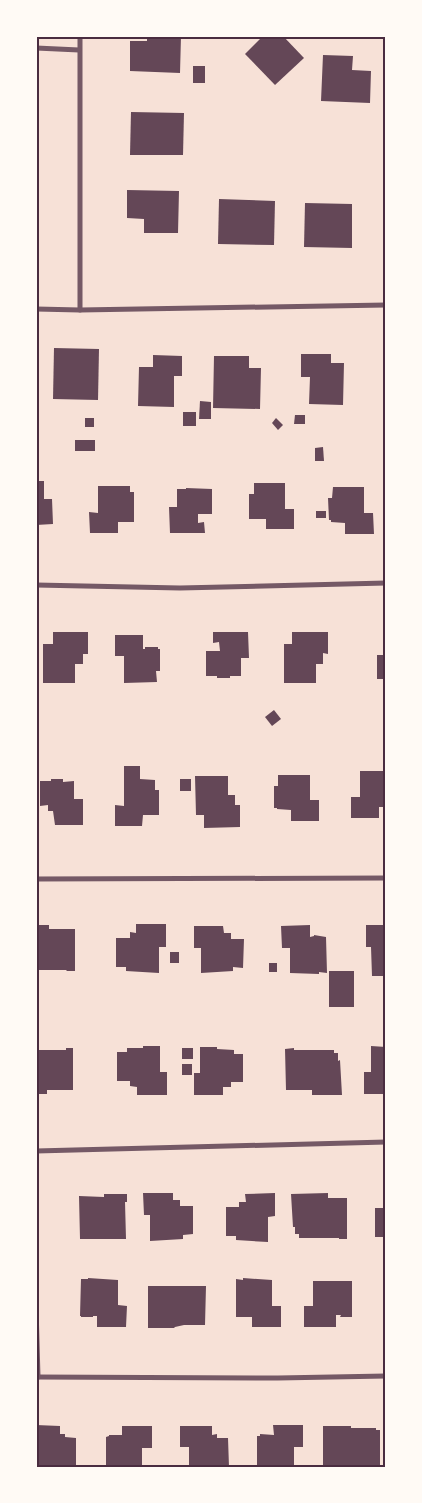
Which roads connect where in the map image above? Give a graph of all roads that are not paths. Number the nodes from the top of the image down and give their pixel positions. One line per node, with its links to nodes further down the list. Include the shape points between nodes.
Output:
1 (80, 36): 3 (street)
2 (36, 48): 3 (street)
3 (79, 50): 6 (street)
4 (386, 305): 6 (street)
5 (36, 309): 6 (street)
6 (80, 310)
7 (386, 583): 8 (street, via 180,588)
8 (36, 585)
9 (386, 878): 10 (street)
10 (36, 879)
11 (386, 1142): 12 (street)
12 (36, 1151)
13 (36, 1307): 15 (street)
14 (386, 1376): 15 (street)
15 (37, 1377)

